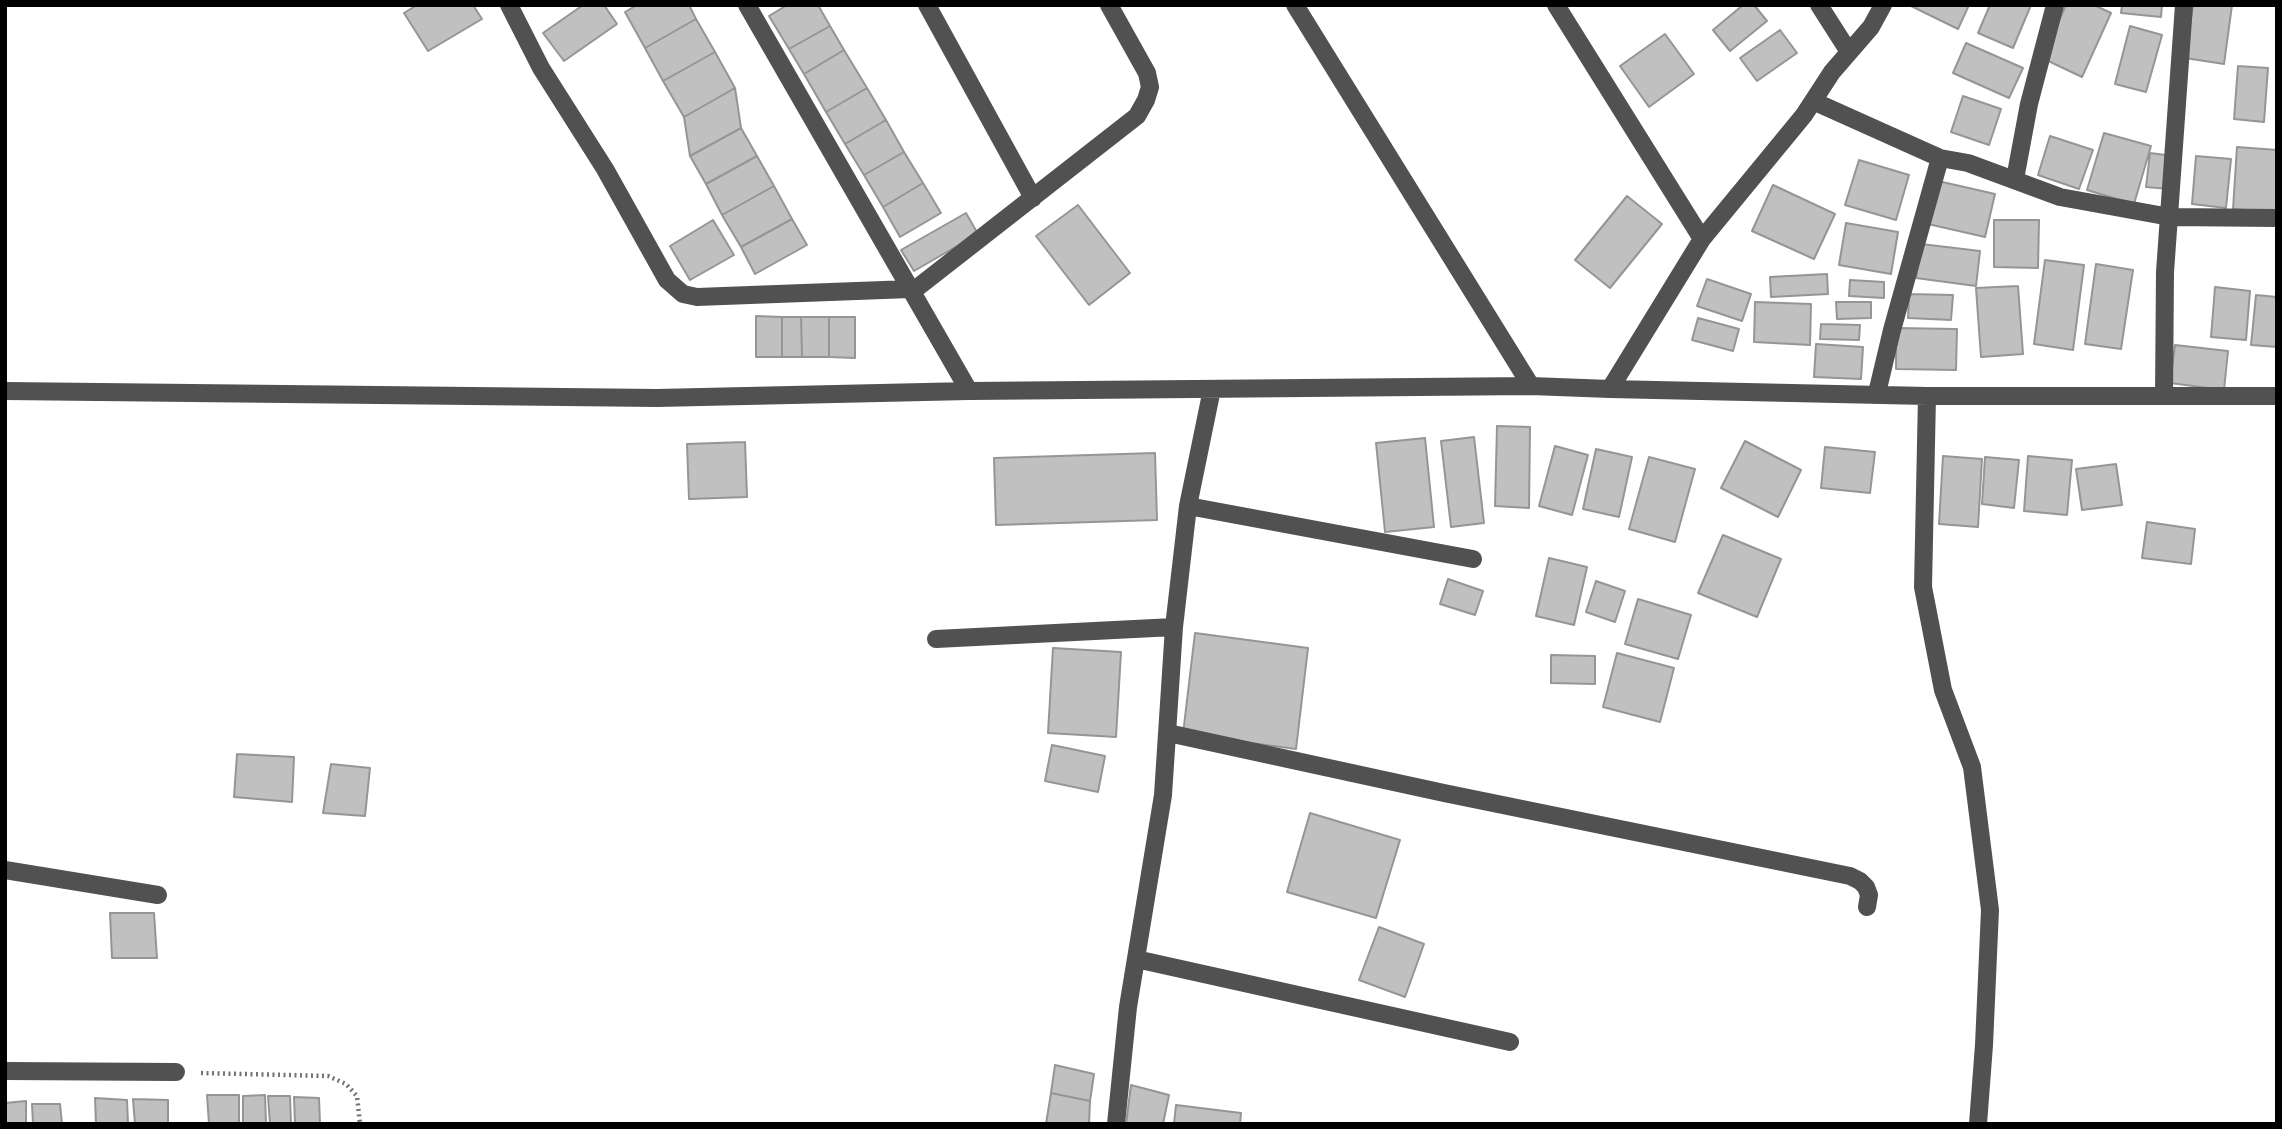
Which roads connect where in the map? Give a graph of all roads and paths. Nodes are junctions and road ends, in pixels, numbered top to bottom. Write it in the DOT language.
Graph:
graph roads {
  1 [pos="509,5"];
  2 [pos="747,5"];
  3 [pos="927,5"];
  4 [pos="1109,5"];
  5 [pos="1294,5"];
  6 [pos="1556,5"];
  7 [pos="1819,5"];
  8 [pos="1883,5"];
  9 [pos="2055,5"];
  10 [pos="2184,5"];
  11 [pos="1849,52"];
  12 [pos="1813,101"];
  13 [pos="1940,159"];
  14 [pos="2015,179"];
  15 [pos="1033,198"];
  16 [pos="2170,217"];
  17 [pos="2277,218"];
  18 [pos="1703,239"];
  19 [pos="911,290"];
  20 [pos="1531,386"];
  21 [pos="1212,389"];
  22 [pos="1610,389"];
  23 [pos="5,391"];
  24 [pos="969,391"];
  25 [pos="1877,393"];
  26 [pos="2164,395"];
  27 [pos="1927,396"];
  28 [pos="2277,396"];
  29 [pos="1188,506"];
  30 [pos="1473,559"];
  31 [pos="1174,627"];
  32 [pos="936,639"];
  33 [pos="1168,733"];
  34 [pos="5,870"];
  35 [pos="158,894"];
  36 [pos="1867,907"];
  37 [pos="1136,959"];
  38 [pos="1510,1042"];
  39 [pos="5,1071"];
  40 [pos="176,1072"];
  41 [pos="360,1124"];
  42 [pos="1116,1124"];
  43 [pos="1978,1124"];
  1 -- 19 [label="street"];
  2 -- 19 [label="street"];
  3 -- 15 [label="street"];
  4 -- 15 [label="street"];
  5 -- 20 [label="street"];
  6 -- 18 [label="street"];
  7 -- 11 [label="street"];
  8 -- 11 [label="street"];
  9 -- 14 [label="street"];
  10 -- 16 [label="street"];
  11 -- 12 [label="street"];
  12 -- 13 [label="street"];
  12 -- 18 [label="street"];
  13 -- 14 [label="street"];
  13 -- 25 [label="street"];
  14 -- 16 [label="street"];
  15 -- 19 [label="street"];
  16 -- 17 [label="street"];
  16 -- 26 [label="street"];
  18 -- 22 [label="street"];
  19 -- 24 [label="street"];
  20 -- 21 [label="street"];
  20 -- 22 [label="street"];
  21 -- 24 [label="street"];
  21 -- 29 [label="street"];
  22 -- 25 [label="street"];
  23 -- 24 [label="street"];
  25 -- 27 [label="street"];
  26 -- 27 [label="street"];
  26 -- 28 [label="street"];
  27 -- 43 [label="street"];
  29 -- 30 [label="street"];
  29 -- 31 [label="street"];
  31 -- 32 [label="street"];
  31 -- 33 [label="street"];
  33 -- 36 [label="street"];
  33 -- 37 [label="street"];
  34 -- 35 [label="street"];
  37 -- 38 [label="street"];
  37 -- 42 [label="street"];
  39 -- 40 [label="street"];
  40 -- 41 [label="path"];
}
